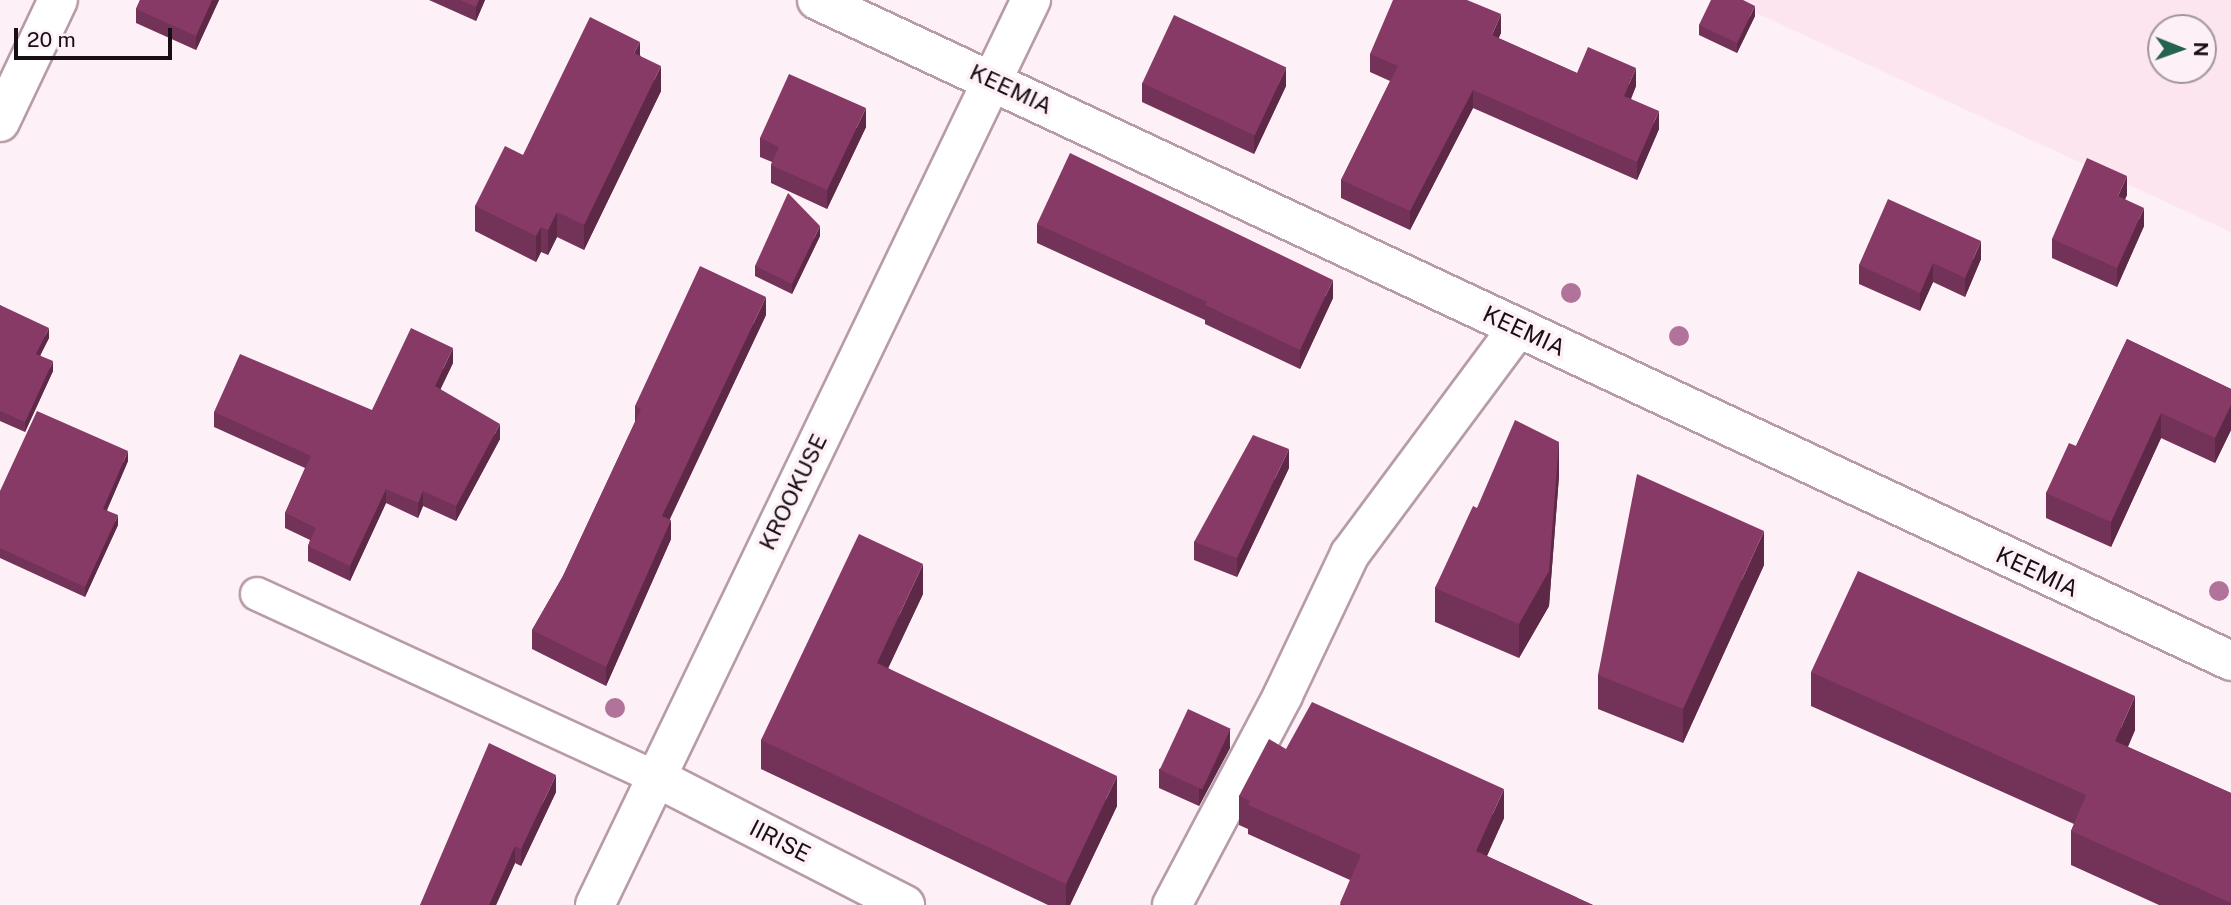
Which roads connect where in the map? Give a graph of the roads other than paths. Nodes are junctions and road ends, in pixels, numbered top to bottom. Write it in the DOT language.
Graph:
graph roads {
  1 [pos="58,0"];
  2 [pos="817,0"];
  3 [pos="1031,0"];
  4 [pos="992,80"];
  5 [pos="0,122"];
  6 [pos="1518,328"];
  7 [pos="257,594"];
  8 [pos="2231,661"];
  9 [pos="655,777"];
  10 [pos="596,905"];
  11 [pos="905,905"];
  12 [pos="1172,905"];
  1 -- 5 [label="street"];
  2 -- 4 [label="street, KEEMIA"];
  3 -- 4 [label="street, KROOKUSE"];
  4 -- 6 [label="street, KEEMIA"];
  4 -- 9 [label="street, KROOKUSE"];
  6 -- 8 [label="street, KEEMIA"];
  6 -- 12 [label="street"];
  7 -- 9 [label="lane"];
  9 -- 10 [label="street, KROOKUSE"];
  9 -- 11 [label="street, IIRISE"];
}
